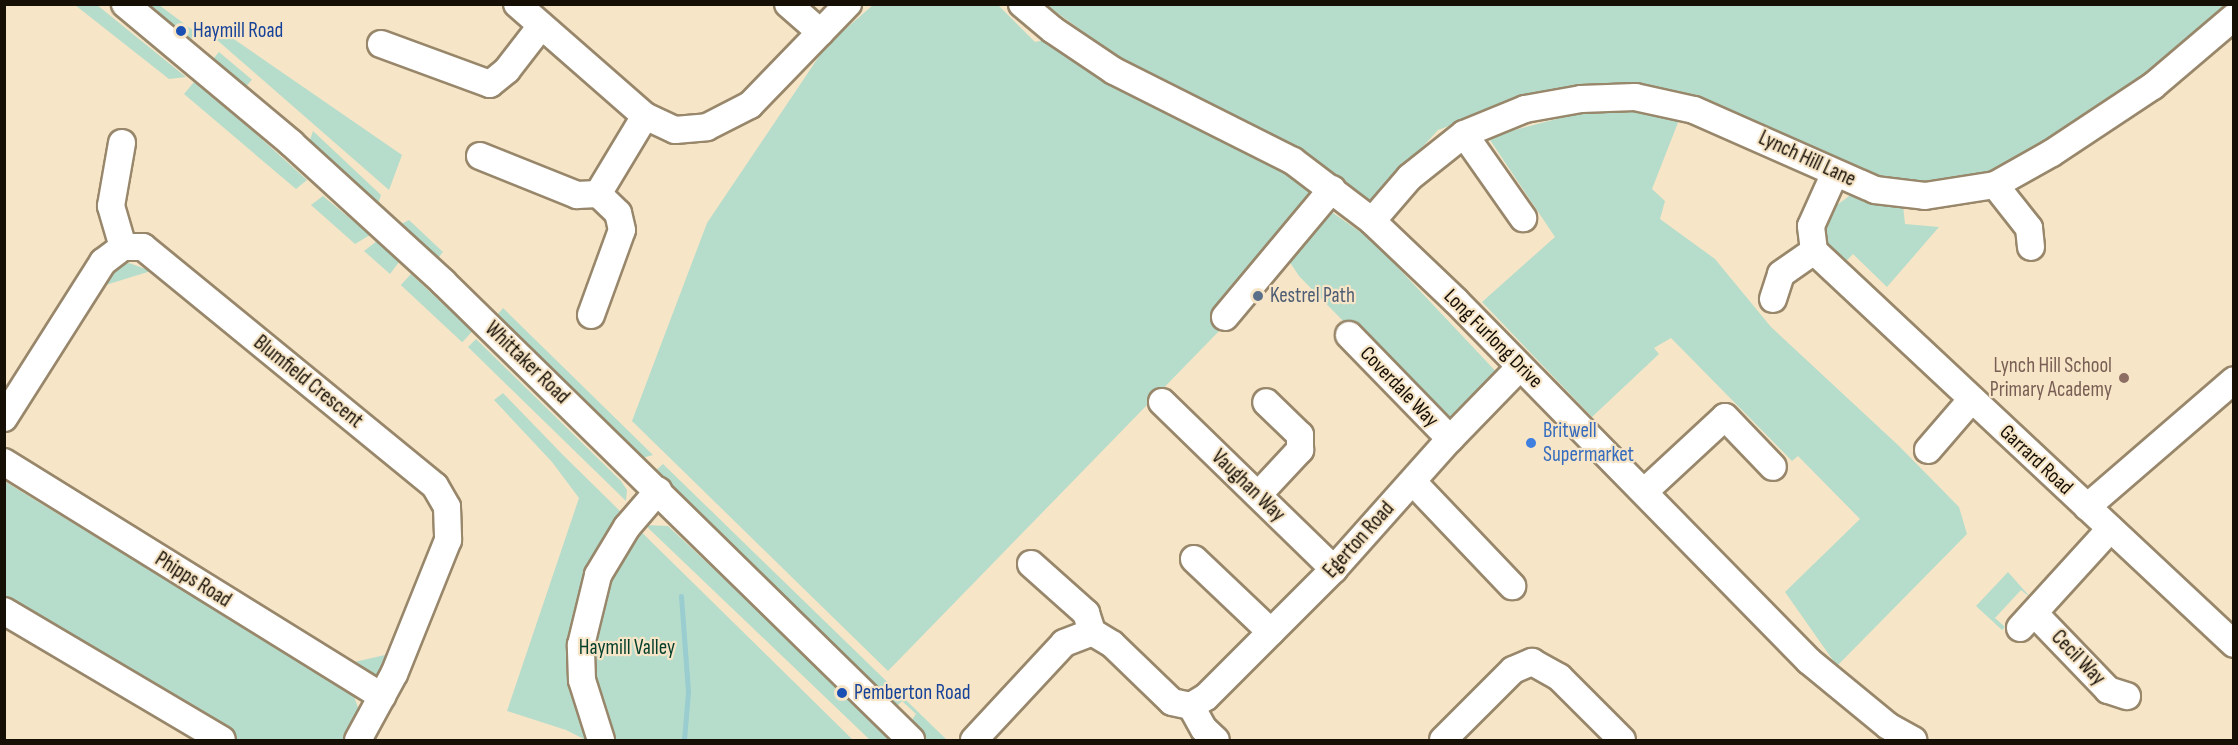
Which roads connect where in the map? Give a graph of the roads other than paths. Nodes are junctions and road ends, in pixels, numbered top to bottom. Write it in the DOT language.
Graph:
graph roads {
  1 [pos="125,4"];
  2 [pos="517,4"];
  3 [pos="788,4"];
  4 [pos="848,4"];
  5 [pos="1022,4"];
  6 [pos="2234,17"];
  7 [pos="541,26"];
  8 [pos="820,32"];
  9 [pos="381,44"];
  10 [pos="645,116"];
  11 [pos="1464,134"];
  12 [pos="122,142"];
  13 [pos="480,156"];
  14 [pos="1834,175"];
  15 [pos="1995,185"];
  16 [pos="1332,189"];
  17 [pos="598,194"];
  18 [pos="1524,218"];
  19 [pos="1372,221"];
  20 [pos="123,247"];
  21 [pos="2031,248"];
  22 [pos="1814,251"];
  23 [pos="1773,299"];
  24 [pos="591,315"];
  25 [pos="1225,316"];
  26 [pos="1349,335"];
  27 [pos="1520,366"];
  28 [pos="2232,384"];
  29 [pos="1971,399"];
  30 [pos="1162,402"];
  31 [pos="1266,402"];
  32 [pos="4,418"];
  33 [pos="1450,439"];
  34 [pos="1926,448"];
  35 [pos="4,462"];
  36 [pos="1773,467"];
  37 [pos="1413,482"];
  38 [pos="658,491"];
  39 [pos="1644,492"];
  40 [pos="1258,495"];
  41 [pos="2087,507"];
  42 [pos="2110,529"];
  43 [pos="1194,559"];
  44 [pos="1031,564"];
  45 [pos="1334,569"];
  46 [pos="1512,585"];
  47 [pos="4,611"];
  48 [pos="1092,632"];
  49 [pos="1271,632"];
  50 [pos="2234,644"];
  51 [pos="382,696"];
  52 [pos="2127,696"];
  53 [pos="1191,706"];
  54 [pos="222,741"];
  55 [pos="358,741"];
  56 [pos="601,741"];
  57 [pos="911,741"];
  58 [pos="974,741"];
  59 [pos="1216,741"];
  60 [pos="1443,741"];
  61 [pos="1622,741"];
  62 [pos="1913,741"];
  1 -- 38 [label="street, Whittaker Road"];
  2 -- 7 [label="street"];
  3 -- 8 [label="street"];
  4 -- 8 [label="street"];
  5 -- 16 [label="street, Long Furlong Drive"];
  6 -- 15 [label="street, Lynch Hill Lane"];
  7 -- 9 [label="street"];
  7 -- 10 [label="street"];
  8 -- 10 [label="street"];
  10 -- 17 [label="street"];
  11 -- 14 [label="street, Lynch Hill Lane"];
  11 -- 18 [label="street"];
  11 -- 19 [label="street, Lynch Hill Lane"];
  12 -- 20 [label="street"];
  13 -- 17 [label="street"];
  14 -- 15 [label="street, Lynch Hill Lane"];
  14 -- 22 [label="street"];
  15 -- 21 [label="street"];
  16 -- 19 [label="street, Long Furlong Drive"];
  16 -- 25 [label="street"];
  17 -- 24 [label="street"];
  19 -- 27 [label="street, Long Furlong Drive"];
  20 -- 32 [label="street"];
  20 -- 51 [label="street, Blumfield Crescent"];
  22 -- 23 [label="street"];
  22 -- 29 [label="street, Garrard Road"];
  26 -- 33 [label="street, Coverdale Way"];
  27 -- 33 [label="street, Egerton Road"];
  27 -- 39 [label="street, Long Furlong Drive"];
  28 -- 41 [label="street"];
  29 -- 34 [label="street"];
  29 -- 41 [label="street, Garrard Road"];
  30 -- 40 [label="street, Vaughan Way"];
  31 -- 40 [label="street"];
  33 -- 37 [label="street, Egerton Road"];
  35 -- 51 [label="street, Phipps Road"];
  36 -- 39 [label="street"];
  37 -- 45 [label="street, Egerton Road"];
  37 -- 46 [label="street"];
  38 -- 56 [label="street"];
  38 -- 57 [label="street, Whittaker Road"];
  39 -- 62 [label="street, Long Furlong Drive"];
  40 -- 45 [label="street, Vaughan Way"];
  41 -- 42 [label="street, Garrard Road"];
  42 -- 50 [label="street, Garrard Road"];
  42 -- 52 [label="street, Cecil Way"];
  43 -- 49 [label="street"];
  44 -- 48 [label="street"];
  45 -- 49 [label="street, Egerton Road"];
  47 -- 54 [label="street"];
  48 -- 53 [label="street"];
  48 -- 58 [label="street"];
  49 -- 53 [label="street, Egerton Road"];
  51 -- 55 [label="street, Blumfield Crescent"];
  53 -- 59 [label="street"];
  60 -- 61 [label="street"];
}
